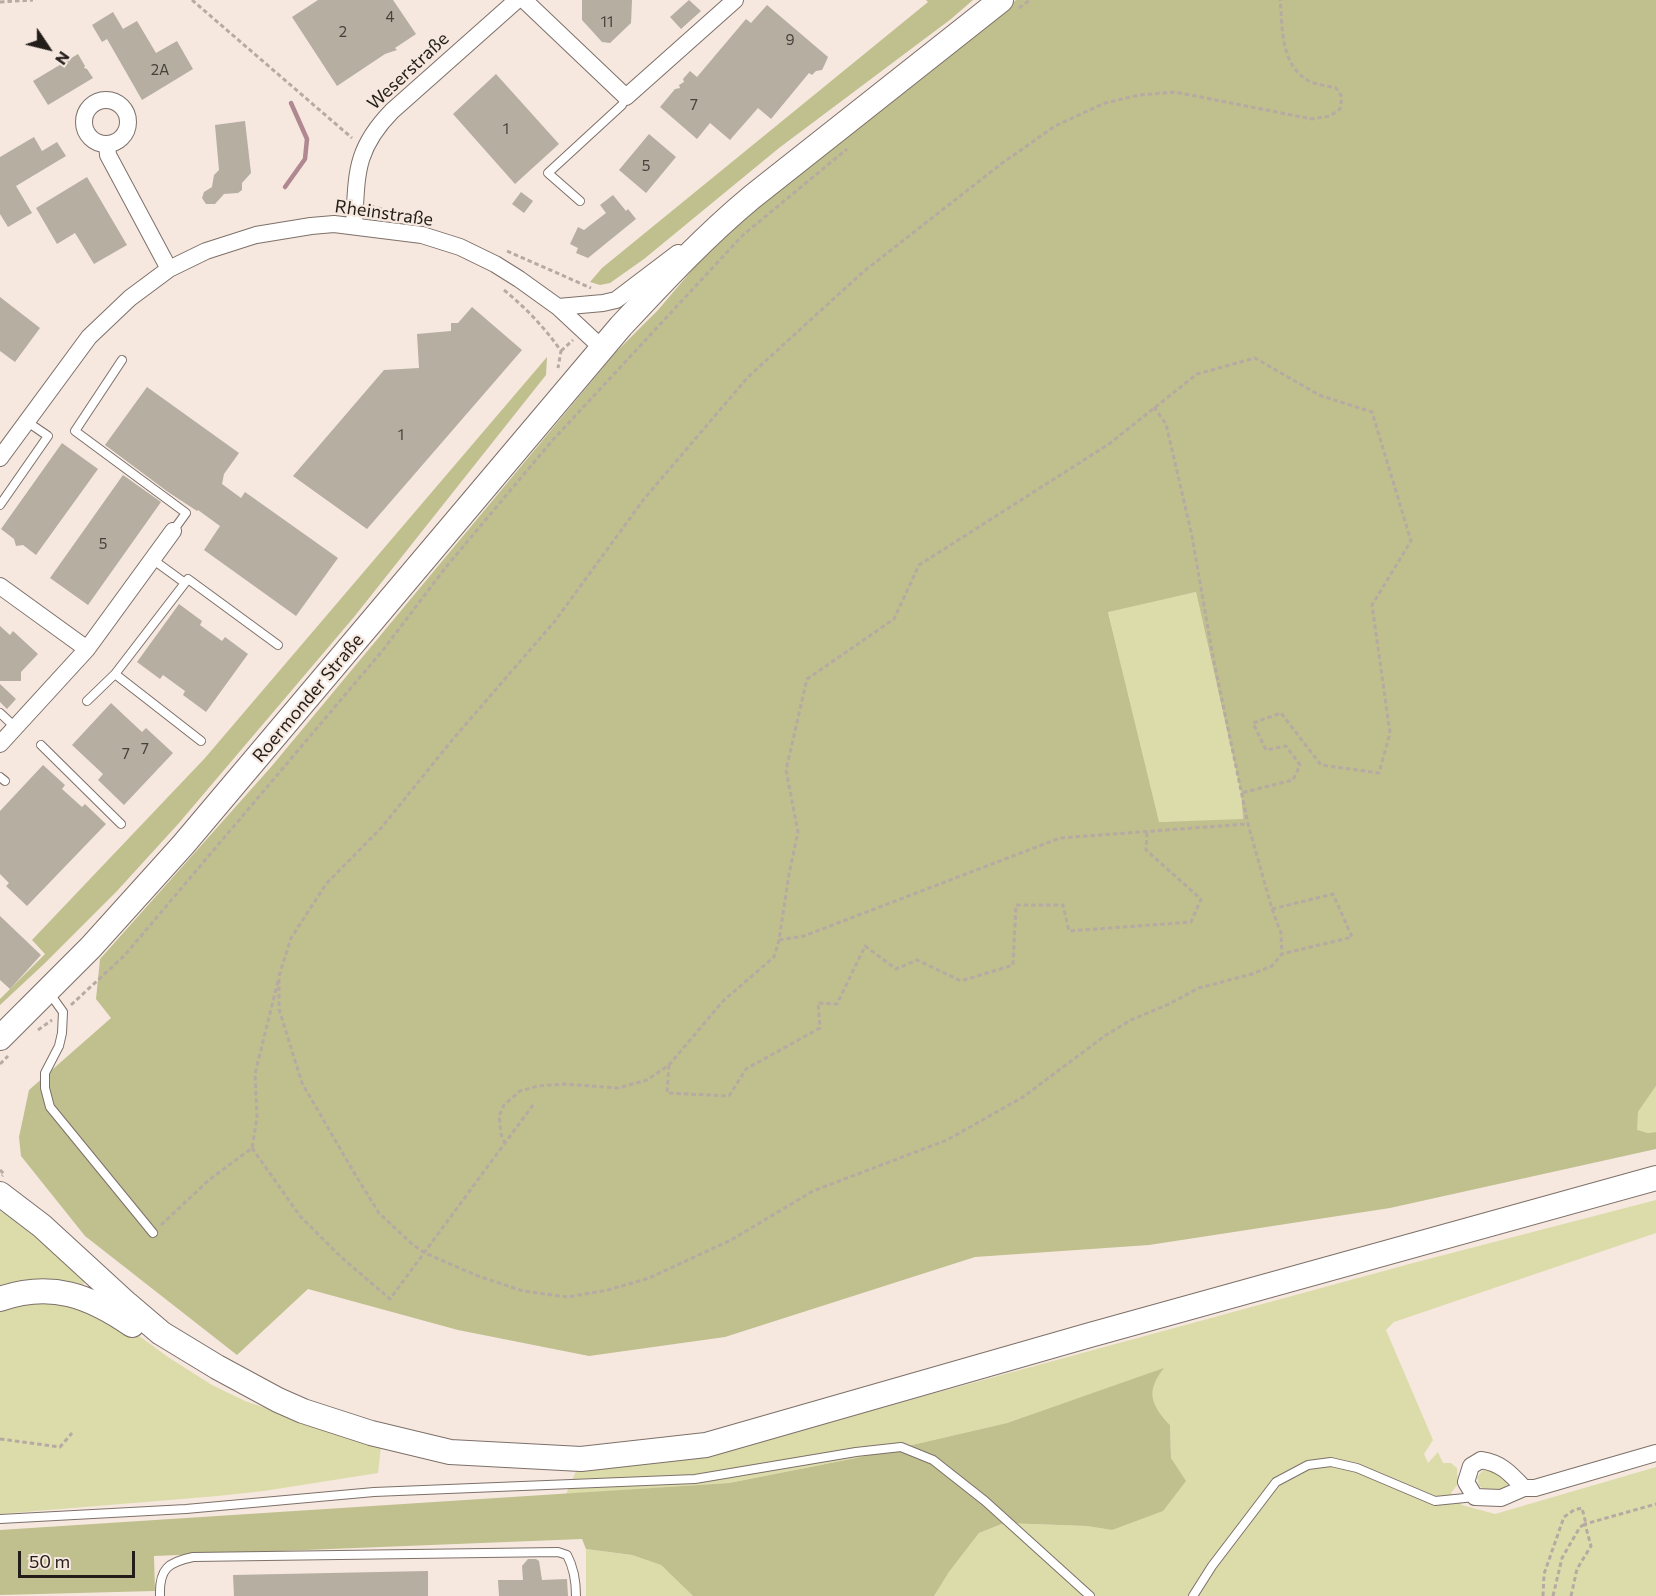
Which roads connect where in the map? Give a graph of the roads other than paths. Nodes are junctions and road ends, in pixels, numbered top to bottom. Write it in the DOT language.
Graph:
graph roads {
  1 [pos="517,0"];
  2 [pos="524,0"];
  3 [pos="735,0"];
  4 [pos="1009,5"];
  5 [pos="626,96"];
  6 [pos="107,144"];
  7 [pos="580,201"];
  8 [pos="354,225"];
  9 [pos="717,226"];
  10 [pos="169,268"];
  11 [pos="558,307"];
  12 [pos="603,348"];
  13 [pos="122,360"];
  14 [pos="27,421"];
  15 [pos="0,458"];
  16 [pos="0,506"];
  17 [pos="173,531"];
  18 [pos="152,559"];
  19 [pos="184,583"];
  20 [pos="0,586"];
  21 [pos="278,645"];
  22 [pos="87,649"];
  23 [pos="115,674"];
  24 [pos="87,701"];
  25 [pos="0,713"];
  26 [pos="15,727"];
  27 [pos="201,741"];
  28 [pos="0,744"];
  29 [pos="41,745"];
  30 [pos="121,824"];
  31 [pos="48,991"];
  32 [pos="5,1046"];
  33 [pos="1656,1178"];
  34 [pos="0,1194"];
  35 [pos="153,1233"];
  36 [pos="0,1299"];
  37 [pos="278,1400"];
  38 [pos="1656,1453"];
  39 [pos="1524,1488"];
  40 [pos="1475,1497"];
  41 [pos="0,1519"];
  42 [pos="160,1596"];
  43 [pos="576,1596"];
  44 [pos="1090,1596"];
  45 [pos="1193,1596"];
  1 -- 8 [label="street, Weserstraße"];
  2 -- 5 [label="street"];
  3 -- 5 [label="street"];
  4 -- 9 [label="main road, Roermonder Straße"];
  5 -- 7 [label="lane"];
  6 -- 10 [label="street"];
  8 -- 10 [label="street, Rheinstraße"];
  8 -- 11 [label="street, Rheinstraße"];
  9 -- 11 [label="street"];
  9 -- 12 [label="main road, Roermonder Straße"];
  10 -- 14 [label="street, Rheinstraße"];
  11 -- 12 [label="street, Rheinstraße"];
  12 -- 31 [label="main road, Roermonder Straße"];
  13 -- 17 [label="lane"];
  14 -- 15 [label="street, Rheinstraße"];
  14 -- 16 [label="lane"];
  17 -- 18 [label="street"];
  18 -- 19 [label="lane"];
  18 -- 22 [label="street"];
  19 -- 21 [label="lane"];
  19 -- 23 [label="lane"];
  20 -- 22 [label="street"];
  22 -- 26 [label="street"];
  23 -- 24 [label="lane"];
  23 -- 27 [label="lane"];
  25 -- 26 [label="lane"];
  26 -- 28 [label="street"];
  29 -- 30 [label="lane"];
  31 -- 32 [label="main road, Roermonder Straße"];
  31 -- 35 [label="lane"];
  33 -- 37 [label="main road"];
  34 -- 37 [label="main road"];
  36 -- 37 [label="main road"];
  38 -- 39 [label="street"];
  39 -- 40 [label="street"];
  39 -- 40 [label="street"];
  40 -- 45 [label="lane"];
  41 -- 44 [label="lane"];
  42 -- 43 [label="lane"];
}
